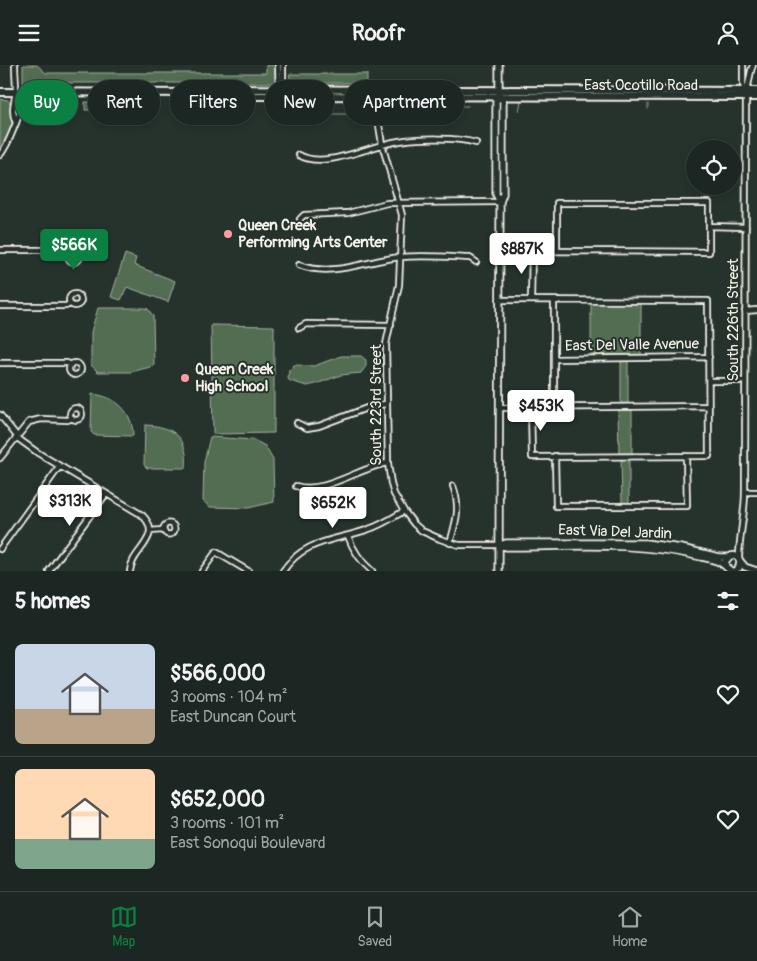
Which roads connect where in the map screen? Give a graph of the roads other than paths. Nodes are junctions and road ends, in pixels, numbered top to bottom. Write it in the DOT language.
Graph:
graph roads {
  1 [pos="15,65"];
  2 [pos="278,65"];
  3 [pos="283,65"];
  4 [pos="499,65"];
  5 [pos="743,65"];
  6 [pos="753,65"];
  7 [pos="16,80"];
  8 [pos="280,80"];
  9 [pos="282,80"];
  10 [pos="757,91"];
  11 [pos="0,92"];
  12 [pos="15,92"];
  13 [pos="78,92"];
  14 [pos="170,93"];
  15 [pos="464,93"];
  16 [pos="499,93"];
  17 [pos="746,95"];
  18 [pos="757,97"];
  19 [pos="15,125"];
  20 [pos="379,125"];
  21 [pos="476,143"];
  22 [pos="382,144"];
  23 [pos="0,155"];
  24 [pos="299,155"];
  25 [pos="500,202"];
  26 [pos="400,203"];
  27 [pos="300,219"];
  28 [pos="709,226"];
  29 [pos="746,227"];
  30 [pos="0,250"];
  31 [pos="557,251"];
  32 [pos="70,252"];
  33 [pos="400,257"];
  34 [pos="476,262"];
  35 [pos="298,265"];
  36 [pos="500,300"];
  37 [pos="531,301"];
  38 [pos="554,301"];
  39 [pos="70,304"];
  40 [pos="0,306"];
  41 [pos="745,311"];
  42 [pos="757,311"];
  43 [pos="391,325"];
  44 [pos="299,328"];
  45 [pos="709,357"];
  46 [pos="554,359"];
  47 [pos="0,363"];
  48 [pos="71,365"];
  49 [pos="709,381"];
  50 [pos="745,381"];
  51 [pos="386,404"];
  52 [pos="709,406"];
  53 [pos="499,407"];
  54 [pos="531,407"];
  55 [pos="554,407"];
  56 [pos="0,415"];
  57 [pos="72,418"];
  58 [pos="297,423"];
  59 [pos="16,436"];
  60 [pos="555,456"];
  61 [pos="686,456"];
  62 [pos="0,458"];
  63 [pos="388,463"];
  64 [pos="60,466"];
  65 [pos="296,486"];
  66 [pos="453,486"];
  67 [pos="745,492"];
  68 [pos="757,492"];
  69 [pos="106,494"];
  70 [pos="404,511"];
  71 [pos="163,530"];
  72 [pos="150,531"];
  73 [pos="348,536"];
  74 [pos="450,543"];
  75 [pos="500,545"];
  76 [pos="738,548"];
  77 [pos="0,549"];
  78 [pos="730,556"];
  79 [pos="739,560"];
  80 [pos="731,570"];
  81 [pos="50,571"];
  82 [pos="130,571"];
  83 [pos="202,571"];
  84 [pos="248,571"];
  85 [pos="283,571"];
  86 [pos="372,571"];
  87 [pos="499,571"];
  88 [pos="742,571"];
  89 [pos="757,571"];
  1 -- 7 [label="street"];
  2 -- 8 [label="street"];
  3 -- 9 [label="street"];
  4 -- 16 [label="street"];
  5 -- 17 [label="street"];
  6 -- 17 [label="street"];
  10 -- 17 [label="main road, East Ocotillo Road"];
  11 -- 12 [label="main road, East Ocotillo Road"];
  13 -- 14 [label="main road, East Ocotillo Road"];
  15 -- 16 [label="main road, East Ocotillo Road"];
  16 -- 17 [label="main road, East Ocotillo Road"];
  16 -- 25 [label="street"];
  17 -- 18 [label="main road, East Ocotillo Road"];
  17 -- 29 [label="street, South 226th Street"];
  19 -- 23 [label="street"];
  20 -- 22 [label="street, South 223rd Street"];
  21 -- 22 [label="street"];
  22 -- 24 [label="street"];
  22 -- 26 [label="street, South 223rd Street"];
  25 -- 26 [label="street"];
  25 -- 36 [label="street"];
  26 -- 27 [label="street"];
  26 -- 33 [label="street, South 223rd Street"];
  28 -- 29 [label="street"];
  28 -- 31 [label="street"];
  28 -- 31 [label="street"];
  29 -- 41 [label="street, South 226th Street"];
  30 -- 32 [label="street"];
  31 -- 37 [label="street"];
  33 -- 34 [label="street"];
  33 -- 35 [label="street"];
  33 -- 43 [label="street, South 223rd Street"];
  36 -- 37 [label="street"];
  36 -- 53 [label="street"];
  37 -- 38 [label="street"];
  38 -- 45 [label="street"];
  38 -- 46 [label="street"];
  39 -- 40 [label="street"];
  41 -- 42 [label="street"];
  41 -- 50 [label="street, South 226th Street"];
  43 -- 44 [label="street"];
  43 -- 51 [label="street, South 223rd Street"];
  45 -- 46 [label="street, East Del Valle Avenue"];
  45 -- 49 [label="street"];
  46 -- 55 [label="street"];
  47 -- 48 [label="street"];
  49 -- 50 [label="street"];
  49 -- 52 [label="street"];
  50 -- 67 [label="street, South 226th Street"];
  51 -- 58 [label="street"];
  51 -- 63 [label="street, South 223rd Street"];
  52 -- 55 [label="street"];
  52 -- 61 [label="street"];
  53 -- 54 [label="street"];
  53 -- 75 [label="street"];
  54 -- 55 [label="street"];
  54 -- 60 [label="street"];
  56 -- 59 [label="street"];
  57 -- 59 [label="street"];
  59 -- 62 [label="street"];
  59 -- 64 [label="street"];
  60 -- 61 [label="street"];
  60 -- 61 [label="street"];
  63 -- 65 [label="street"];
  63 -- 70 [label="street, South 223rd Street"];
  64 -- 69 [label="street"];
  64 -- 77 [label="street"];
  66 -- 74 [label="street"];
  67 -- 68 [label="street"];
  67 -- 76 [label="street, South 226th Street"];
  69 -- 72 [label="street"];
  69 -- 81 [label="street"];
  70 -- 73 [label="street"];
  70 -- 74 [label="street, East Via Del Jardin"];
  71 -- 72 [label="street"];
  72 -- 82 [label="street"];
  73 -- 85 [label="street"];
  73 -- 86 [label="street"];
  74 -- 75 [label="street, East Via Del Jardin"];
  75 -- 78 [label="street, East Via Del Jardin"];
  75 -- 80 [label="street, East Via Del Jardin"];
  75 -- 87 [label="street"];
  76 -- 78 [label="street, South 226th Street"];
  76 -- 79 [label="street, South 226th Street"];
  78 -- 79 [label="street, East Via Del Jardin"];
  78 -- 80 [label="street"];
  79 -- 80 [label="street"];
  79 -- 89 [label="street"];
  80 -- 88 [label="street, East Via Del Jardin"];
  83 -- 84 [label="street"];
}
